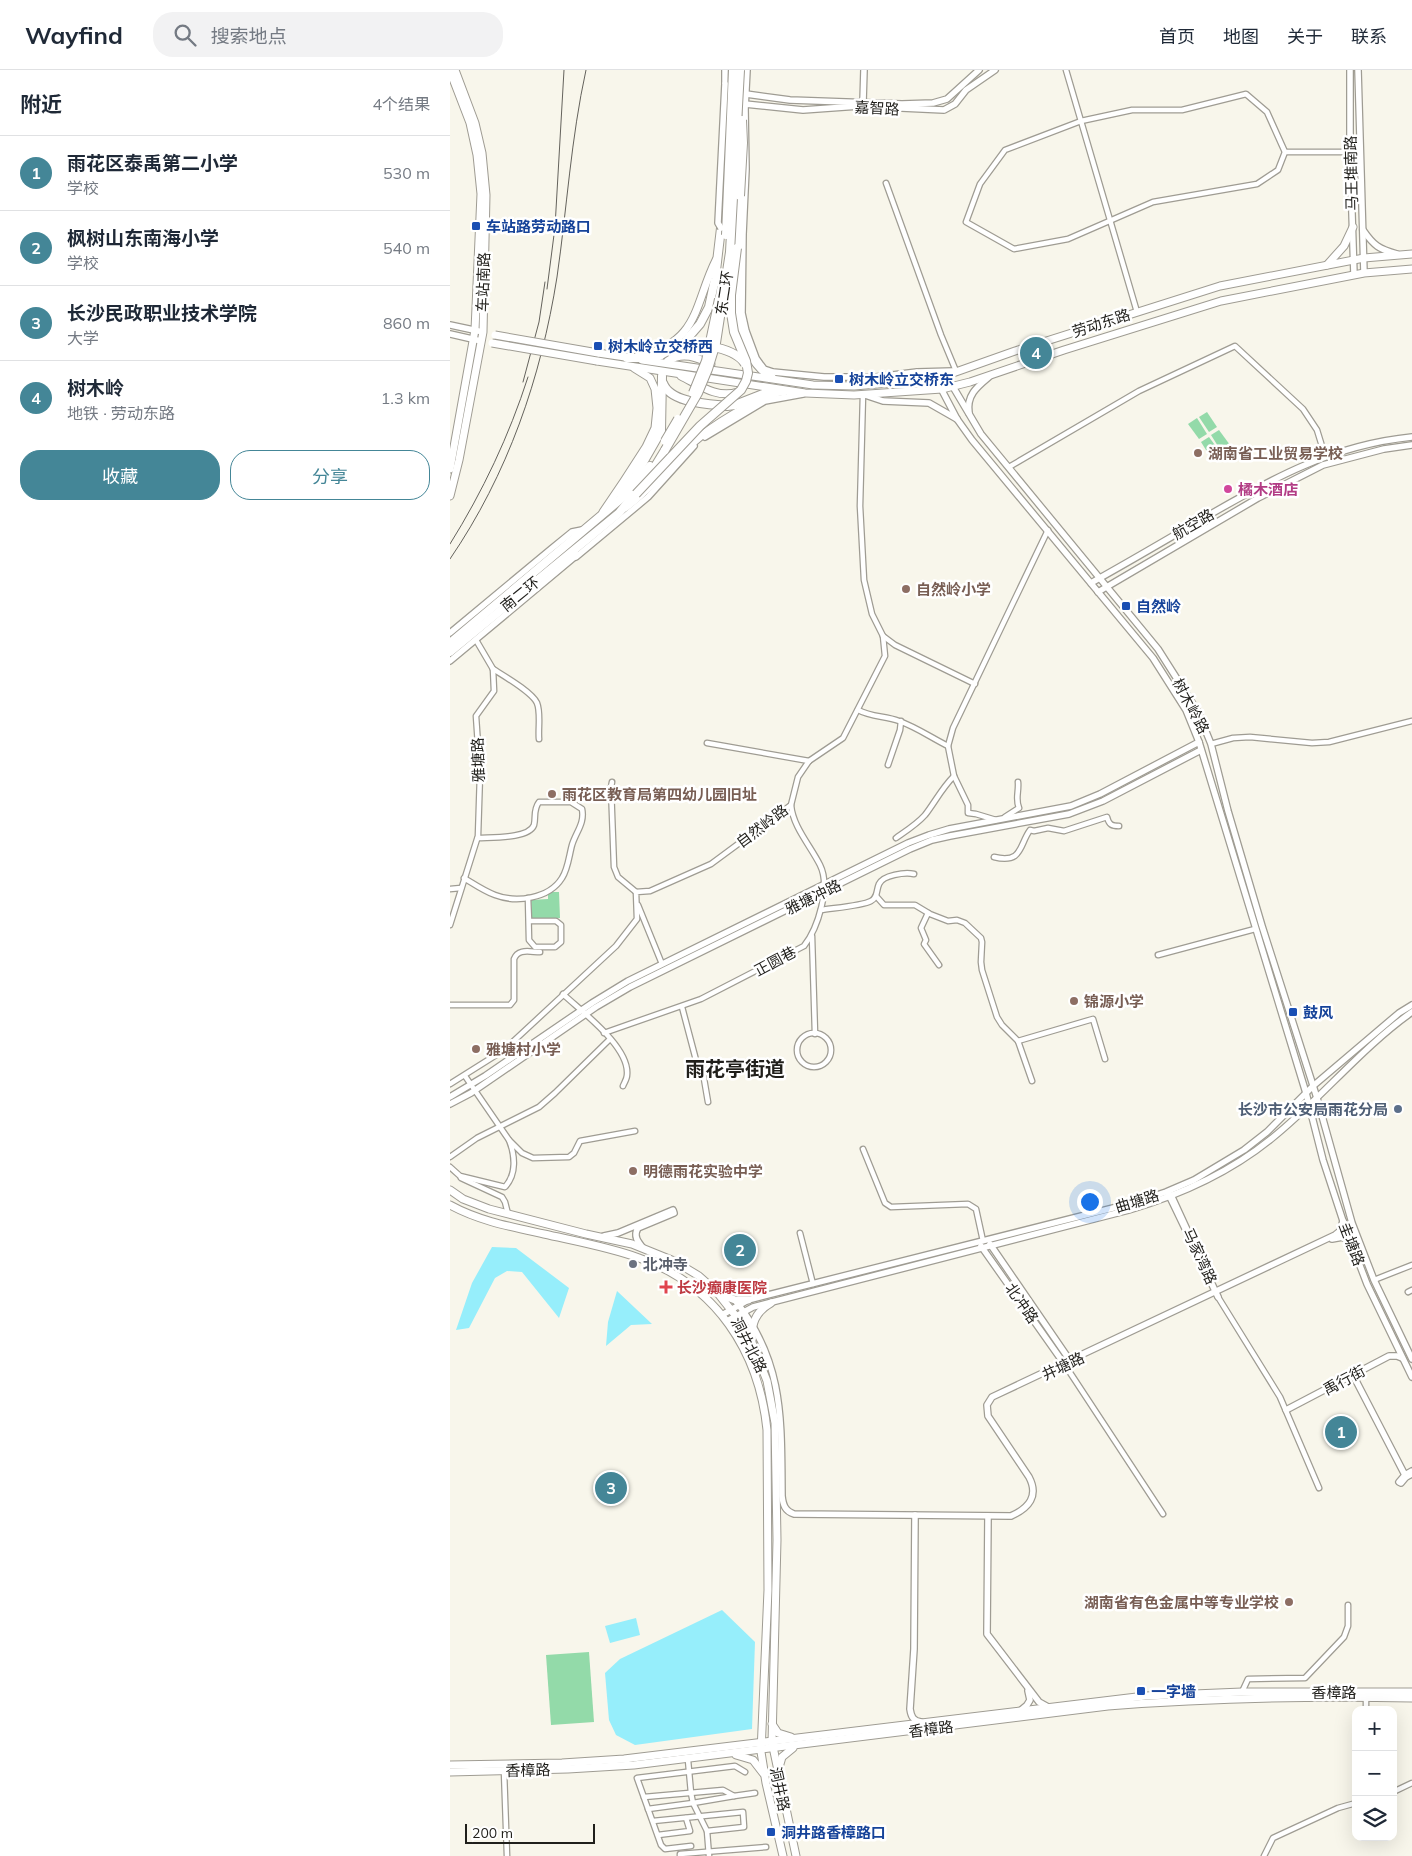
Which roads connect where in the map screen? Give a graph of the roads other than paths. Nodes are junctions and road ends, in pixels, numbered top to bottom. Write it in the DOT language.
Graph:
graph roads {
  1 [pos="455,70"];
  2 [pos="725,70"];
  3 [pos="733,70"];
  4 [pos="740,70"];
  5 [pos="747,70"];
  6 [pos="864,70"];
  7 [pos="979,70"];
  8 [pos="995,70"];
  9 [pos="1066,70"];
  10 [pos="1350,70"];
  11 [pos="1358,70"];
  12 [pos="450,72"];
  13 [pos="743,92"];
  14 [pos="863,102"];
  15 [pos="745,104"];
  16 [pos="1081,120"];
  17 [pos="1285,152"];
  18 [pos="1350,152"];
  19 [pos="886,183"];
  20 [pos="726,205"];
  21 [pos="1110,222"];
  22 [pos="1353,227"];
  23 [pos="720,228"];
  24 [pos="1362,229"];
  25 [pos="737,248"];
  26 [pos="1412,254"];
  27 [pos="1401,255"];
  28 [pos="1364,258"];
  29 [pos="716,260"];
  30 [pos="1354,260"];
  31 [pos="1327,265"];
  32 [pos="1412,269"];
  33 [pos="1364,273"];
  34 [pos="1354,275"];
  35 [pos="1136,312"];
  36 [pos="450,325"];
  37 [pos="479,331"];
  38 [pos="450,334"];
  39 [pos="477,340"];
  40 [pos="597,357"];
  41 [pos="627,358"];
  42 [pos="668,361"];
  43 [pos="629,366"];
  44 [pos="748,368"];
  45 [pos="764,369"];
  46 [pos="956,371"];
  47 [pos="673,372"];
  48 [pos="737,374"];
  49 [pos="946,375"];
  50 [pos="991,375"];
  51 [pos="936,379"];
  52 [pos="792,382"];
  53 [pos="952,386"];
  54 [pos="942,389"];
  55 [pos="740,390"];
  56 [pos="785,390"];
  57 [pos="805,393"];
  58 [pos="863,394"];
  59 [pos="970,417"];
  60 [pos="957,419"];
  61 [pos="1412,437"];
  62 [pos="1403,438"];
  63 [pos="1409,445"];
  64 [pos="1324,457"];
  65 [pos="1324,465"];
  66 [pos="1009,467"];
  67 [pos="450,469"];
  68 [pos="636,494"];
  69 [pos="450,496"];
  70 [pos="611,507"];
  71 [pos="619,513"];
  72 [pos="595,521"];
  73 [pos="584,529"];
  74 [pos="1048,530"];
  75 [pos="592,536"];
  76 [pos="576,557"];
  77 [pos="1101,578"];
  78 [pos="1091,583"];
  79 [pos="1108,586"];
  80 [pos="1098,592"];
  81 [pos="450,633"];
  82 [pos="883,636"];
  83 [pos="476,640"];
  84 [pos="450,643"];
  85 [pos="450,652"];
  86 [pos="450,661"];
  87 [pos="493,669"];
  88 [pos="975,684"];
  89 [pos="858,710"];
  90 [pos="900,721"];
  91 [pos="1412,721"];
  92 [pos="539,739"];
  93 [pos="1199,742"];
  94 [pos="708,743"];
  95 [pos="1211,744"];
  96 [pos="948,746"];
  97 [pos="1201,750"];
  98 [pos="809,760"];
  99 [pos="888,765"];
  100 [pos="954,776"];
  101 [pos="612,782"];
  102 [pos="1018,782"];
  103 [pos="791,805"];
  104 [pos="999,820"];
  105 [pos="1120,826"];
  106 [pos="478,838"];
  107 [pos="896,838"];
  108 [pos="994,857"];
  109 [pos="914,874"];
  110 [pos="464,878"];
  111 [pos="824,885"];
  112 [pos="461,888"];
  113 [pos="450,889"];
  114 [pos="636,892"];
  115 [pos="824,892"];
  116 [pos="876,896"];
  117 [pos="528,898"];
  118 [pos="637,903"];
  119 [pos="821,910"];
  120 [pos="928,913"];
  121 [pos="529,921"];
  122 [pos="450,925"];
  123 [pos="1255,929"];
  124 [pos="812,936"];
  125 [pos="540,952"];
  126 [pos="1158,955"];
  127 [pos="662,964"];
  128 [pos="939,965"];
  129 [pos="562,994"];
  130 [pos="450,1005"];
  131 [pos="1412,1005"];
  132 [pos="682,1006"];
  133 [pos="1412,1012"];
  134 [pos="582,1013"];
  135 [pos="604,1033"];
  136 [pos="816,1034"];
  137 [pos="610,1039"];
  138 [pos="1018,1040"];
  139 [pos="1105,1060"];
  140 [pos="465,1076"];
  141 [pos="1032,1081"];
  142 [pos="450,1084"];
  143 [pos="623,1086"];
  144 [pos="1313,1086"];
  145 [pos="473,1088"];
  146 [pos="1306,1093"];
  147 [pos="450,1097"];
  148 [pos="1316,1098"];
  149 [pos="708,1102"];
  150 [pos="450,1104"];
  151 [pos="1309,1105"];
  152 [pos="500,1126"];
  153 [pos="635,1130"];
  154 [pos="509,1140"];
  155 [pos="863,1149"];
  156 [pos="450,1157"];
  157 [pos="450,1169"];
  158 [pos="450,1190"];
  159 [pos="1169,1194"];
  160 [pos="450,1205"];
  161 [pos="508,1214"];
  162 [pos="1343,1221"];
  163 [pos="800,1233"];
  164 [pos="597,1237"];
  165 [pos="983,1241"];
  166 [pos="1352,1244"];
  167 [pos="991,1246"];
  168 [pos="643,1248"];
  169 [pos="983,1249"];
  170 [pos="1412,1265"];
  171 [pos="1374,1280"];
  172 [pos="813,1284"];
  173 [pos="716,1291"];
  174 [pos="1217,1294"];
  175 [pos="748,1300"];
  176 [pos="737,1302"];
  177 [pos="771,1303"];
  178 [pos="731,1309"];
  179 [pos="744,1311"];
  180 [pos="722,1315"];
  181 [pos="736,1316"];
  182 [pos="727,1321"];
  183 [pos="753,1325"];
  184 [pos="1394,1342"];
  185 [pos="753,1345"];
  186 [pos="1403,1359"];
  187 [pos="1412,1359"];
  188 [pos="1067,1362"];
  189 [pos="1353,1374"];
  190 [pos="1412,1377"];
  191 [pos="1285,1409"];
  192 [pos="1412,1472"];
  193 [pos="1319,1488"];
  194 [pos="1164,1514"];
  195 [pos="915,1516"];
  196 [pos="987,1517"];
  197 [pos="1348,1605"];
  198 [pos="1242,1692"];
  199 [pos="1412,1692"];
  200 [pos="1366,1698"];
  201 [pos="1412,1698"];
  202 [pos="1366,1706"];
  203 [pos="1048,1707"];
  204 [pos="1021,1710"];
  205 [pos="762,1722"];
  206 [pos="772,1722"];
  207 [pos="923,1722"];
  208 [pos="801,1741"];
  209 [pos="746,1744"];
  210 [pos="772,1745"];
  211 [pos="761,1746"];
  212 [pos="728,1754"];
  213 [pos="688,1760"];
  214 [pos="450,1765"];
  215 [pos="504,1771"];
  216 [pos="450,1772"];
  217 [pos="688,1772"];
  218 [pos="745,1772"];
  219 [pos="777,1774"];
  220 [pos="765,1777"];
  221 [pos="1412,1783"];
  222 [pos="1397,1790"];
  223 [pos="691,1792"];
  224 [pos="755,1793"];
  225 [pos="734,1796"];
  226 [pos="644,1797"];
  227 [pos="693,1803"];
  228 [pos="1352,1804"];
  229 [pos="648,1809"];
  230 [pos="700,1817"];
  231 [pos="686,1818"];
  232 [pos="653,1821"];
  233 [pos="707,1831"];
  234 [pos="658,1835"];
  235 [pos="691,1846"];
  236 [pos="766,1846"];
  237 [pos="709,1853"];
  238 [pos="680,1855"];
  239 [pos="507,1856"];
  240 [pos="674,1856"];
  241 [pos="782,1856"];
  242 [pos="796,1856"];
  243 [pos="1264,1856"];
  1 -- 37 [label="main road, 车站南路"];
  2 -- 23 [label="street, bridge"];
  3 -- 20 [label="highway, 东二环, bridge"];
  4 -- 13 [label="highway, 东二环, bridge"];
  5 -- 13 [label="street"];
  6 -- 14 [label="street"];
  7 -- 14 [label="street, 嘉智路"];
  8 -- 15 [label="street, 嘉智路"];
  9 -- 16 [label="street"];
  10 -- 18 [label="street, 马王堆南路"];
  11 -- 24 [label="street, 马王堆南路"];
  12 -- 37 [label="main road, 车站南路"];
  13 -- 14 [label="street, 嘉智路"];
  13 -- 15 [label="street"];
  13 -- 25 [label="highway, bridge"];
  13 -- 68 [label="highway, 东二环, bridge"];
  15 -- 45 [label="street"];
  16 -- 17 [label="street"];
  16 -- 21 [label="street"];
  16 -- 21 [label="street"];
  17 -- 18 [label="street"];
  17 -- 21 [label="street"];
  18 -- 22 [label="street, 马王堆南路"];
  19 -- 46 [label="street"];
  20 -- 23 [label="highway, bridge"];
  20 -- 70 [label="highway, 东二环, bridge"];
  21 -- 35 [label="street"];
  22 -- 30 [label="street, 马王堆南路"];
  22 -- 31 [label="main road"];
  23 -- 29 [label="highway"];
  24 -- 27 [label="street"];
  24 -- 28 [label="street, 马王堆南路"];
  25 -- 44 [label="highway, bridge"];
  25 -- 52 [label="main road, bridge"];
  26 -- 27 [label="main road, 劳动东路"];
  27 -- 28 [label="main road, 劳动东路"];
  28 -- 30 [label="main road, 劳动东路"];
  28 -- 33 [label="street, 马王堆南路"];
  29 -- 41 [label="main road"];
  29 -- 42 [label="highway"];
  30 -- 31 [label="main road, 劳动东路"];
  30 -- 34 [label="street, 马王堆南路"];
  31 -- 35 [label="main road, 劳动东路"];
  32 -- 33 [label="main road, 劳动东路"];
  33 -- 34 [label="main road, 劳动东路"];
  34 -- 50 [label="main road, 劳动东路"];
  35 -- 46 [label="main road, 劳动东路"];
  36 -- 37 [label="street"];
  37 -- 39 [label="main road, 车站南路"];
  37 -- 40 [label="main road, bridge"];
  38 -- 39 [label="street"];
  39 -- 40 [label="main road, bridge"];
  39 -- 67 [label="main road, 车站南路"];
  39 -- 69 [label="main road, 车站南路"];
  40 -- 41 [label="main road"];
  40 -- 43 [label="main road, 劳动东路"];
  41 -- 44 [label="highway, bridge"];
  41 -- 48 [label="main road"];
  42 -- 48 [label="main road"];
  43 -- 47 [label="main road, 劳动东路"];
  43 -- 72 [label="main road"];
  44 -- 55 [label="highway, bridge"];
  45 -- 46 [label="street"];
  45 -- 52 [label="street"];
  46 -- 49 [label="main road, 劳动东路"];
  47 -- 55 [label="main road, bridge"];
  47 -- 56 [label="main road, 劳动东路"];
  48 -- 52 [label="main road"];
  49 -- 51 [label="main road, 劳动东路"];
  49 -- 53 [label="street, 树木岭路"];
  50 -- 53 [label="main road, 劳动东路"];
  50 -- 59 [label="street"];
  51 -- 52 [label="main road, 劳动东路"];
  51 -- 54 [label="street, 树木岭路"];
  53 -- 54 [label="main road, 劳动东路"];
  53 -- 59 [label="street, 树木岭路"];
  54 -- 58 [label="main road, 劳动东路"];
  54 -- 60 [label="street, 树木岭路"];
  55 -- 68 [label="highway, bridge"];
  56 -- 57 [label="main road, 劳动东路"];
  56 -- 70 [label="highway"];
  56 -- 71 [label="main road"];
  57 -- 58 [label="main road, 劳动东路"];
  57 -- 76 [label="street"];
  58 -- 60 [label="street"];
  58 -- 82 [label="street, 自然岭路"];
  59 -- 66 [label="street, 树木岭路"];
  60 -- 74 [label="street, 树木岭路"];
  61 -- 62 [label="street, 航空路"];
  62 -- 63 [label="street"];
  62 -- 64 [label="street, 航空路"];
  63 -- 65 [label="street, 航空路"];
  64 -- 65 [label="street"];
  64 -- 66 [label="street"];
  64 -- 77 [label="street, 航空路"];
  65 -- 79 [label="street, 航空路"];
  66 -- 77 [label="street, 树木岭路"];
  68 -- 71 [label="highway, 东二环"];
  70 -- 72 [label="highway, 东二环"];
  71 -- 75 [label="highway, 东二环"];
  72 -- 73 [label="highway, 东二环"];
  73 -- 81 [label="street"];
  73 -- 84 [label="highway, 南二环"];
  74 -- 78 [label="street, 树木岭路"];
  74 -- 88 [label="street"];
  75 -- 76 [label="street"];
  75 -- 85 [label="highway, 南二环"];
  76 -- 83 [label="street"];
  77 -- 78 [label="street, 航空路"];
  77 -- 79 [label="street, 树木岭路"];
  78 -- 80 [label="street, 树木岭路"];
  79 -- 80 [label="street, 航空路"];
  79 -- 95 [label="street, 树木岭路"];
  80 -- 93 [label="street, 树木岭路"];
  82 -- 88 [label="street"];
  82 -- 89 [label="street, 自然岭路"];
  83 -- 86 [label="street"];
  83 -- 87 [label="street"];
  87 -- 92 [label="street"];
  87 -- 106 [label="street, 雅塘路"];
  88 -- 96 [label="street"];
  89 -- 90 [label="street"];
  89 -- 98 [label="street, 自然岭路"];
  90 -- 96 [label="street"];
  90 -- 99 [label="street"];
  91 -- 95 [label="street"];
  93 -- 97 [label="street, 树木岭路"];
  93 -- 104 [label="street, 雅塘冲路"];
  94 -- 98 [label="street"];
  95 -- 144 [label="street, 树木岭路"];
  96 -- 100 [label="street"];
  97 -- 115 [label="street, 雅塘冲路"];
  97 -- 123 [label="street, 树木岭路"];
  98 -- 103 [label="street, 自然岭路"];
  100 -- 104 [label="street"];
  100 -- 107 [label="street"];
  101 -- 114 [label="street"];
  102 -- 104 [label="street"];
  103 -- 111 [label="street, 正圆巷"];
  103 -- 114 [label="street, 自然岭路"];
  104 -- 111 [label="street, 雅塘冲路"];
  105 -- 108 [label="street"];
  106 -- 110 [label="street, 雅塘路"];
  106 -- 117 [label="street"];
  109 -- 116 [label="street"];
  110 -- 112 [label="street, 雅塘路"];
  110 -- 117 [label="street"];
  111 -- 115 [label="street, 正圆巷"];
  111 -- 127 [label="street, 雅塘冲路"];
  112 -- 113 [label="street"];
  112 -- 122 [label="street, 雅塘路"];
  114 -- 118 [label="street"];
  115 -- 119 [label="street, 正圆巷"];
  115 -- 134 [label="street, 雅塘冲路"];
  116 -- 119 [label="street"];
  116 -- 120 [label="street"];
  117 -- 121 [label="street"];
  118 -- 127 [label="street"];
  118 -- 129 [label="street"];
  119 -- 124 [label="street, 正圆巷"];
  120 -- 128 [label="street"];
  120 -- 138 [label="street"];
  121 -- 121 [label="street"];
  123 -- 126 [label="street"];
  123 -- 146 [label="street, 树木岭路"];
  124 -- 132 [label="street, 正圆巷"];
  124 -- 136 [label="street"];
  125 -- 130 [label="street"];
  127 -- 134 [label="street, 雅塘冲路"];
  129 -- 134 [label="street"];
  129 -- 140 [label="street"];
  131 -- 144 [label="street, 曲塘路"];
  132 -- 135 [label="street, 正圆巷"];
  132 -- 149 [label="street"];
  133 -- 148 [label="street, 曲塘路"];
  134 -- 135 [label="street"];
  134 -- 145 [label="street, 雅塘冲路"];
  135 -- 137 [label="street"];
  136 -- 136 [label="street"];
  137 -- 143 [label="street"];
  137 -- 152 [label="street"];
  138 -- 139 [label="street"];
  138 -- 141 [label="street"];
  140 -- 142 [label="street"];
  140 -- 145 [label="street"];
  144 -- 146 [label="street, 曲塘路"];
  144 -- 148 [label="street, 树木岭路"];
  145 -- 147 [label="street, 雅塘冲路"];
  145 -- 150 [label="street, 雅塘冲路"];
  145 -- 152 [label="street"];
  146 -- 151 [label="street, 树木岭路"];
  146 -- 159 [label="street, 曲塘路"];
  148 -- 151 [label="street, 曲塘路"];
  148 -- 171 [label="street, 圭塘路"];
  151 -- 159 [label="street, 曲塘路"];
  151 -- 162 [label="street, 圭塘路"];
  152 -- 154 [label="street"];
  152 -- 156 [label="street"];
  153 -- 154 [label="street"];
  154 -- 157 [label="street"];
  155 -- 165 [label="street"];
  157 -- 161 [label="street"];
  158 -- 161 [label="main road, 洞井北路"];
  159 -- 165 [label="street, 曲塘路"];
  159 -- 167 [label="street, 曲塘路"];
  159 -- 174 [label="street, 马家湾路"];
  160 -- 180 [label="main road, 洞井北路"];
  161 -- 164 [label="main road, 洞井北路"];
  162 -- 166 [label="street, 圭塘路"];
  162 -- 174 [label="street, 井塘路"];
  163 -- 172 [label="street"];
  164 -- 168 [label="main road, 洞井北路"];
  164 -- 168 [label="street"];
  165 -- 167 [label="street, 北冲路"];
  165 -- 169 [label="street, 北冲路"];
  165 -- 172 [label="street, 曲塘路"];
  166 -- 174 [label="street, 井塘路"];
  166 -- 184 [label="street, 圭塘路"];
  167 -- 169 [label="street, 曲塘路"];
  167 -- 188 [label="street, 北冲路"];
  168 -- 173 [label="main road, 洞井北路"];
  169 -- 177 [label="street, 曲塘路"];
  169 -- 188 [label="street, 北冲路"];
  170 -- 171 [label="street"];
  171 -- 187 [label="street, 圭塘路"];
  172 -- 175 [label="street, 曲塘路"];
  173 -- 176 [label="main road"];
  173 -- 178 [label="main road, 洞井北路"];
  174 -- 188 [label="street, 井塘路"];
  174 -- 191 [label="street"];
  175 -- 176 [label="main road"];
  176 -- 178 [label="street"];
  176 -- 179 [label="street"];
  177 -- 179 [label="street, 曲塘路"];
  177 -- 183 [label="main road"];
  178 -- 180 [label="street"];
  178 -- 181 [label="main road, 洞井北路"];
  179 -- 181 [label="street, 曲塘路"];
  179 -- 183 [label="street"];
  180 -- 182 [label="main road, 洞井北路"];
  181 -- 182 [label="street, 曲塘路"];
  181 -- 185 [label="main road, 洞井北路"];
  182 -- 205 [label="main road, 洞井北路"];
  183 -- 185 [label="main road"];
  183 -- 195 [label="street, 井塘路"];
  184 -- 186 [label="street, 圭塘路"];
  184 -- 189 [label="street, 禹行街"];
  185 -- 206 [label="main road, 洞井北路"];
  186 -- 189 [label="street, 禹行街"];
  186 -- 190 [label="street, 圭塘路"];
  188 -- 194 [label="street"];
  188 -- 196 [label="street, 井塘路"];
  189 -- 191 [label="street, 禹行街"];
  189 -- 192 [label="street"];
  191 -- 193 [label="street"];
  195 -- 196 [label="street, 井塘路"];
  195 -- 207 [label="street"];
  196 -- 203 [label="street"];
  196 -- 204 [label="street"];
  197 -- 198 [label="street"];
  198 -- 199 [label="main road, 香樟路"];
  198 -- 203 [label="main road, 香樟路"];
  200 -- 201 [label="main road, 香樟路"];
  200 -- 202 [label="street"];
  200 -- 208 [label="main road, 香樟路"];
  203 -- 204 [label="main road, 香樟路"];
  204 -- 207 [label="main road, 香樟路"];
  205 -- 209 [label="main road"];
  205 -- 211 [label="main road, 洞井路"];
  206 -- 208 [label="main road"];
  206 -- 210 [label="main road, 洞井路"];
  207 -- 208 [label="main road, 香樟路"];
  208 -- 210 [label="main road, 香樟路"];
  208 -- 219 [label="main road"];
  209 -- 211 [label="main road, 香樟路"];
  209 -- 214 [label="main road, 香樟路"];
  210 -- 211 [label="main road, 香樟路"];
  210 -- 219 [label="main road, 洞井路"];
  211 -- 212 [label="main road, 香樟路"];
  211 -- 220 [label="main road, 洞井路"];
  212 -- 213 [label="main road, 香樟路"];
  212 -- 220 [label="main road"];
  213 -- 215 [label="main road, 香樟路"];
  213 -- 217 [label="street"];
  215 -- 216 [label="main road, 香樟路"];
  215 -- 239 [label="street"];
  217 -- 218 [label="street"];
  217 -- 223 [label="street"];
  217 -- 226 [label="street"];
  219 -- 242 [label="main road, 洞井路"];
  220 -- 241 [label="main road, 洞井路"];
  221 -- 222 [label="street"];
  223 -- 225 [label="street"];
  223 -- 226 [label="street"];
  223 -- 227 [label="street"];
  224 -- 225 [label="street"];
  225 -- 227 [label="street"];
  226 -- 229 [label="street"];
  227 -- 229 [label="street"];
  227 -- 230 [label="street"];
  228 -- 243 [label="street"];
  229 -- 232 [label="street"];
  230 -- 231 [label="street"];
  230 -- 233 [label="street"];
  230 -- 233 [label="street"];
  231 -- 232 [label="street"];
  231 -- 234 [label="street"];
  232 -- 234 [label="street"];
  233 -- 237 [label="street"];
  234 -- 235 [label="street"];
  236 -- 237 [label="street"];
  237 -- 238 [label="street"];
  238 -- 240 [label="street"];
}
